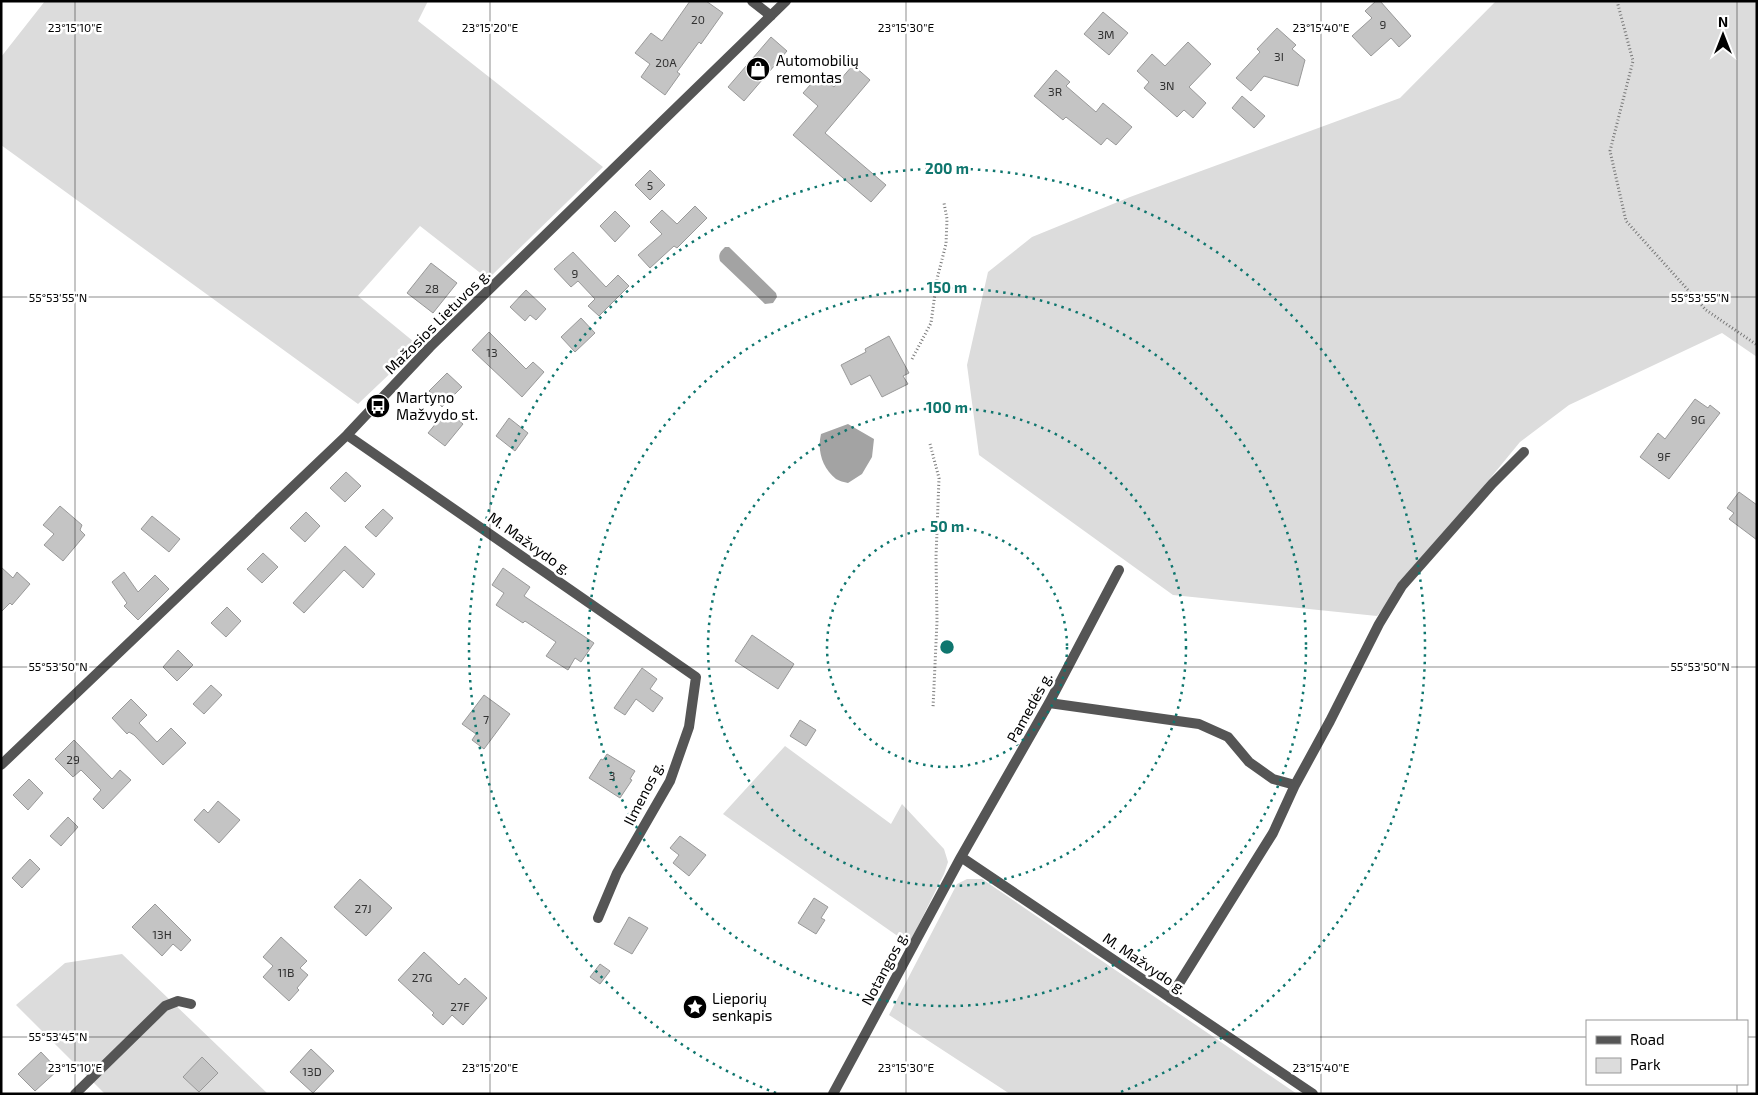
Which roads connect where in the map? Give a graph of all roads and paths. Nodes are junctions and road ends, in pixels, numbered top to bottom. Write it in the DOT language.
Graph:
graph roads {
  1 [pos="752,1"];
  2 [pos="786,1"];
  3 [pos="1617,1"];
  4 [pos="771,16"];
  5 [pos="944,203"];
  6 [pos="1757,345"];
  7 [pos="912,360"];
  8 [pos="346,435"];
  9 [pos="930,444"];
  10 [pos="1524,452"];
  11 [pos="1119,570"];
  12 [pos="696,677"];
  13 [pos="1049,703"];
  14 [pos="933,708"];
  15 [pos="1,765"];
  16 [pos="1295,785"];
  17 [pos="961,857"];
  18 [pos="598,918"];
  19 [pos="1170,998"];
  20 [pos="191,1004"];
  21 [pos="75,1094"];
  22 [pos="833,1094"];
  23 [pos="1313,1094"];
  1 -- 4 [label="street"];
  2 -- 4 [label="street, Mažosios Lietuvos g."];
  3 -- 6 [label="path"];
  4 -- 8 [label="street, Mažosios Lietuvos g."];
  5 -- 7 [label="path"];
  8 -- 12 [label="street, M. Mažvydo g."];
  8 -- 15 [label="street, Mažosios Lietuvos g."];
  9 -- 14 [label="path"];
  10 -- 16 [label="street"];
  11 -- 13 [label="street, Pamedės g."];
  12 -- 18 [label="street, Ilmenos g."];
  13 -- 16 [label="street"];
  13 -- 17 [label="street, Pamedės g."];
  16 -- 19 [label="street"];
  17 -- 19 [label="street, M. Mažvydo g."];
  17 -- 22 [label="street, Notangos g."];
  19 -- 23 [label="street, M. Mažvydo g."];
  20 -- 21 [label="street"];
}
